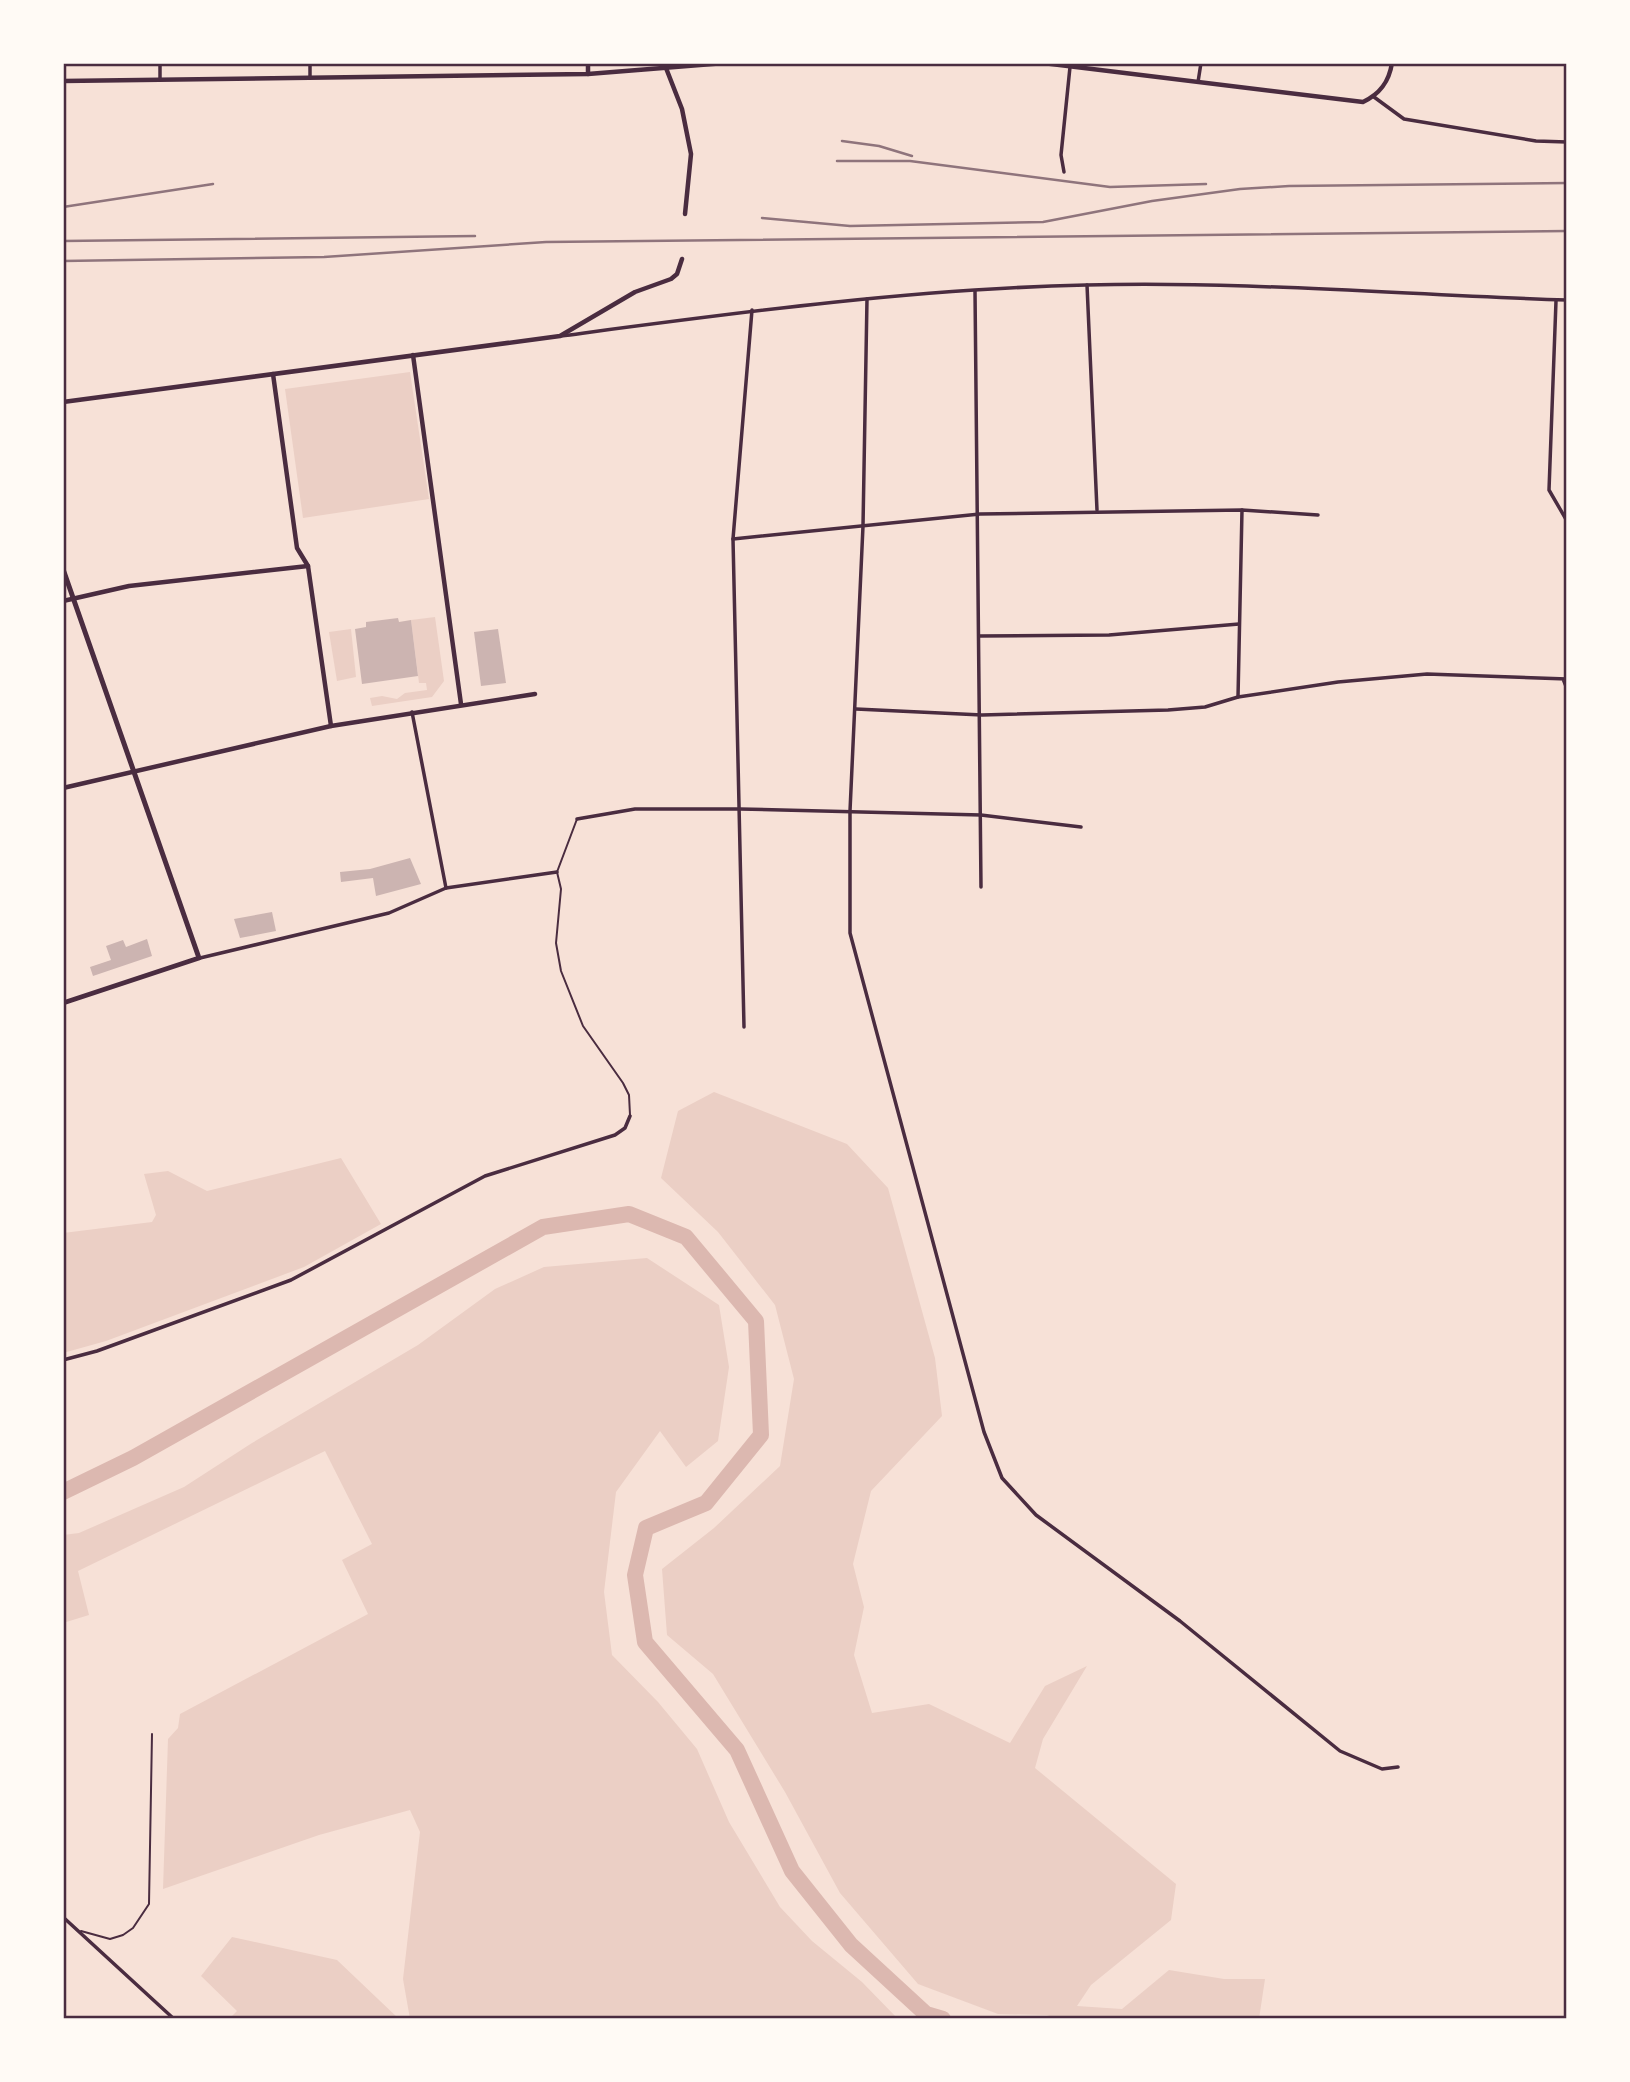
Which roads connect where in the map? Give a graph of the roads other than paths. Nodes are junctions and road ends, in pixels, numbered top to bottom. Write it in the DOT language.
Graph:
graph roads {
  1 [pos="160,63"];
  2 [pos="310,63"];
  3 [pos="588,63"];
  4 [pos="725,63"];
  5 [pos="1043,63"];
  6 [pos="1201,63"];
  7 [pos="1392,63"];
  8 [pos="1070,67"];
  9 [pos="666,68"];
  10 [pos="588,74"];
  11 [pos="310,78"];
  12 [pos="160,80"];
  13 [pos="63,81"];
  14 [pos="1198,83"];
  15 [pos="1374,97"];
  16 [pos="1567,142"];
  17 [pos="1064,172"];
  18 [pos="685,214"];
  19 [pos="682,259"];
  20 [pos="1087,285"];
  21 [pos="975,291"];
  22 [pos="867,299"];
  23 [pos="1556,300"];
  24 [pos="1567,300"];
  25 [pos="752,310"];
  26 [pos="560,336"];
  27 [pos="413,355"];
  28 [pos="273,374"];
  29 [pos="63,402"];
  30 [pos="1567,507"];
  31 [pos="1561,508"];
  32 [pos="1242,510"];
  33 [pos="1097,511"];
  34 [pos="979,514"];
  35 [pos="1318,515"];
  36 [pos="1567,521"];
  37 [pos="863,526"];
  38 [pos="733,539"];
  39 [pos="309,566"];
  40 [pos="63,569"];
  41 [pos="73,598"];
  42 [pos="63,601"];
  43 [pos="1239,624"];
  44 [pos="979,636"];
  45 [pos="1565,680"];
  46 [pos="1567,691"];
  47 [pos="535,694"];
  48 [pos="1238,697"];
  49 [pos="461,704"];
  50 [pos="855,709"];
  51 [pos="412,712"];
  52 [pos="982,715"];
  53 [pos="331,726"];
  54 [pos="135,774"];
  55 [pos="63,789"];
  56 [pos="740,809"];
  57 [pos="850,811"];
  58 [pos="981,815"];
  59 [pos="577,820"];
  60 [pos="1081,827"];
  61 [pos="558,872"];
  62 [pos="981,887"];
  63 [pos="446,888"];
  64 [pos="199,958"];
  65 [pos="63,1003"];
  66 [pos="744,1027"];
  67 [pos="630,1116"];
  68 [pos="63,1360"];
  69 [pos="152,1734"];
  70 [pos="1398,1768"];
  71 [pos="63,1917"];
  72 [pos="77,1930"];
  73 [pos="174,2019"];
  1 -- 12 [label="street"];
  2 -- 11 [label="street"];
  3 -- 10 [label="street"];
  4 -- 9 [label="street"];
  5 -- 8 [label="street"];
  6 -- 14 [label="street"];
  7 -- 15 [label="street"];
  8 -- 14 [label="street"];
  8 -- 17 [label="street"];
  9 -- 10 [label="street"];
  9 -- 18 [label="street"];
  10 -- 11 [label="street"];
  11 -- 12 [label="street"];
  12 -- 13 [label="street"];
  14 -- 15 [label="street"];
  15 -- 16 [label="street"];
  19 -- 26 [label="street"];
  20 -- 21 [label="street"];
  20 -- 23 [label="street"];
  20 -- 33 [label="street"];
  21 -- 22 [label="street"];
  21 -- 34 [label="street"];
  22 -- 25 [label="street"];
  22 -- 37 [label="street"];
  23 -- 24 [label="street"];
  23 -- 31 [label="street"];
  25 -- 26 [label="street"];
  25 -- 38 [label="street"];
  26 -- 27 [label="street"];
  27 -- 28 [label="street"];
  27 -- 49 [label="street"];
  28 -- 29 [label="street"];
  28 -- 39 [label="street"];
  30 -- 31 [label="street"];
  31 -- 36 [label="street"];
  32 -- 33 [label="street"];
  32 -- 35 [label="street"];
  32 -- 43 [label="street"];
  33 -- 34 [label="street"];
  34 -- 37 [label="street"];
  34 -- 44 [label="street"];
  37 -- 38 [label="street"];
  37 -- 50 [label="street"];
  38 -- 56 [label="street"];
  39 -- 41 [label="street"];
  39 -- 53 [label="street"];
  40 -- 41 [label="main road"];
  41 -- 42 [label="street"];
  41 -- 54 [label="main road"];
  43 -- 44 [label="street"];
  43 -- 48 [label="street"];
  44 -- 52 [label="street"];
  45 -- 46 [label="lane"];
  45 -- 48 [label="street"];
  47 -- 49 [label="street"];
  48 -- 52 [label="street"];
  49 -- 51 [label="street"];
  50 -- 52 [label="street"];
  50 -- 57 [label="street"];
  51 -- 53 [label="street"];
  51 -- 63 [label="street"];
  52 -- 58 [label="street"];
  53 -- 54 [label="street"];
  54 -- 55 [label="street"];
  54 -- 64 [label="main road"];
  56 -- 57 [label="street"];
  56 -- 59 [label="street"];
  56 -- 66 [label="street"];
  57 -- 58 [label="street"];
  57 -- 70 [label="street"];
  58 -- 60 [label="street"];
  58 -- 62 [label="street"];
  59 -- 61 [label="lane"];
  61 -- 63 [label="street"];
  61 -- 67 [label="lane"];
  63 -- 64 [label="street"];
  64 -- 65 [label="main road"];
  67 -- 68 [label="street"];
  69 -- 72 [label="lane"];
  71 -- 72 [label="street"];
  72 -- 73 [label="street"];
}
